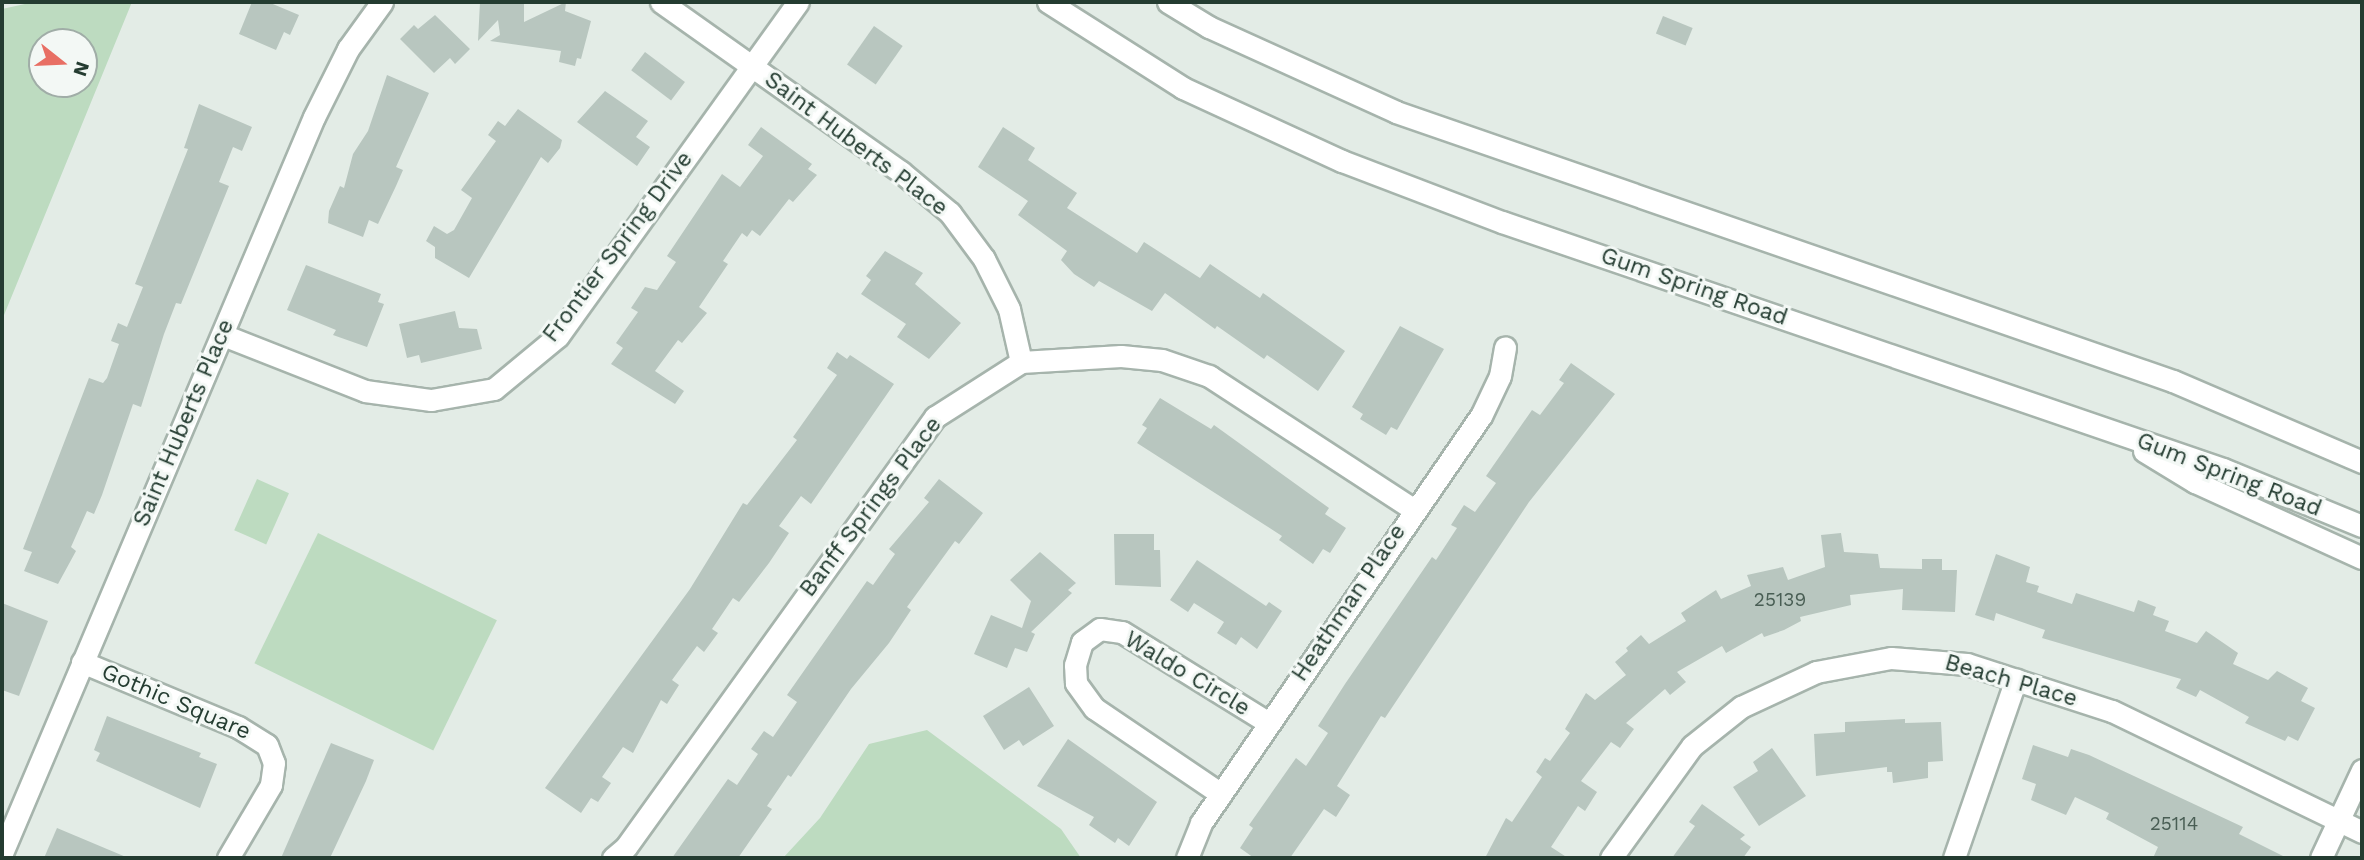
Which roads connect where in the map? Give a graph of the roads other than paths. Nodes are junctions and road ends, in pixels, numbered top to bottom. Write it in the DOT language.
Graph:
graph roads {
  1 [pos="382,2"];
  2 [pos="661,2"];
  3 [pos="797,2"];
  4 [pos="1048,2"];
  5 [pos="1168,2"];
  6 [pos="751,66"];
  7 [pos="223,335"];
  8 [pos="1505,347"];
  9 [pos="1021,362"];
  10 [pos="2110,430"];
  11 [pos="2362,463"];
  12 [pos="1413,509"];
  13 [pos="2362,526"];
  14 [pos="2362,558"];
  15 [pos="82,662"];
  16 [pos="2016,679"];
  17 [pos="1269,723"];
  18 [pos="2362,770"];
  19 [pos="1221,794"];
  20 [pos="2338,820"];
  21 [pos="2362,832"];
  22 [pos="2,853"];
  23 [pos="228,858"];
  24 [pos="612,858"];
  25 [pos="1187,858"];
  26 [pos="1611,858"];
  27 [pos="1954,858"];
  28 [pos="2321,858"];
  1 -- 7 [label="street, Saint Huberts Place"];
  2 -- 6 [label="street, Saint Huberts Place"];
  3 -- 6 [label="street, Frontier Spring Drive"];
  4 -- 10 [label="street, Gum Spring Road"];
  5 -- 11 [label="street"];
  6 -- 7 [label="street, Frontier Spring Drive"];
  6 -- 9 [label="street, Saint Huberts Place"];
  7 -- 15 [label="street, Saint Huberts Place"];
  8 -- 12 [label="street, Heathman Place"];
  9 -- 12 [label="street, Banff Springs Place"];
  9 -- 24 [label="street, Banff Springs Place"];
  10 -- 13 [label="street, Gum Spring Road"];
  10 -- 14 [label="street"];
  12 -- 17 [label="street, Heathman Place"];
  15 -- 22 [label="street, Saint Huberts Place"];
  15 -- 23 [label="street, Gothic Square"];
  16 -- 20 [label="street, Beach Place"];
  16 -- 26 [label="street, Beach Place"];
  16 -- 27 [label="street"];
  17 -- 19 [label="street, Heathman Place"];
  17 -- 19 [label="street, Waldo Circle"];
  18 -- 20 [label="street"];
  19 -- 25 [label="street, Heathman Place"];
  20 -- 21 [label="street, Beach Place"];
  20 -- 28 [label="street"];
}
